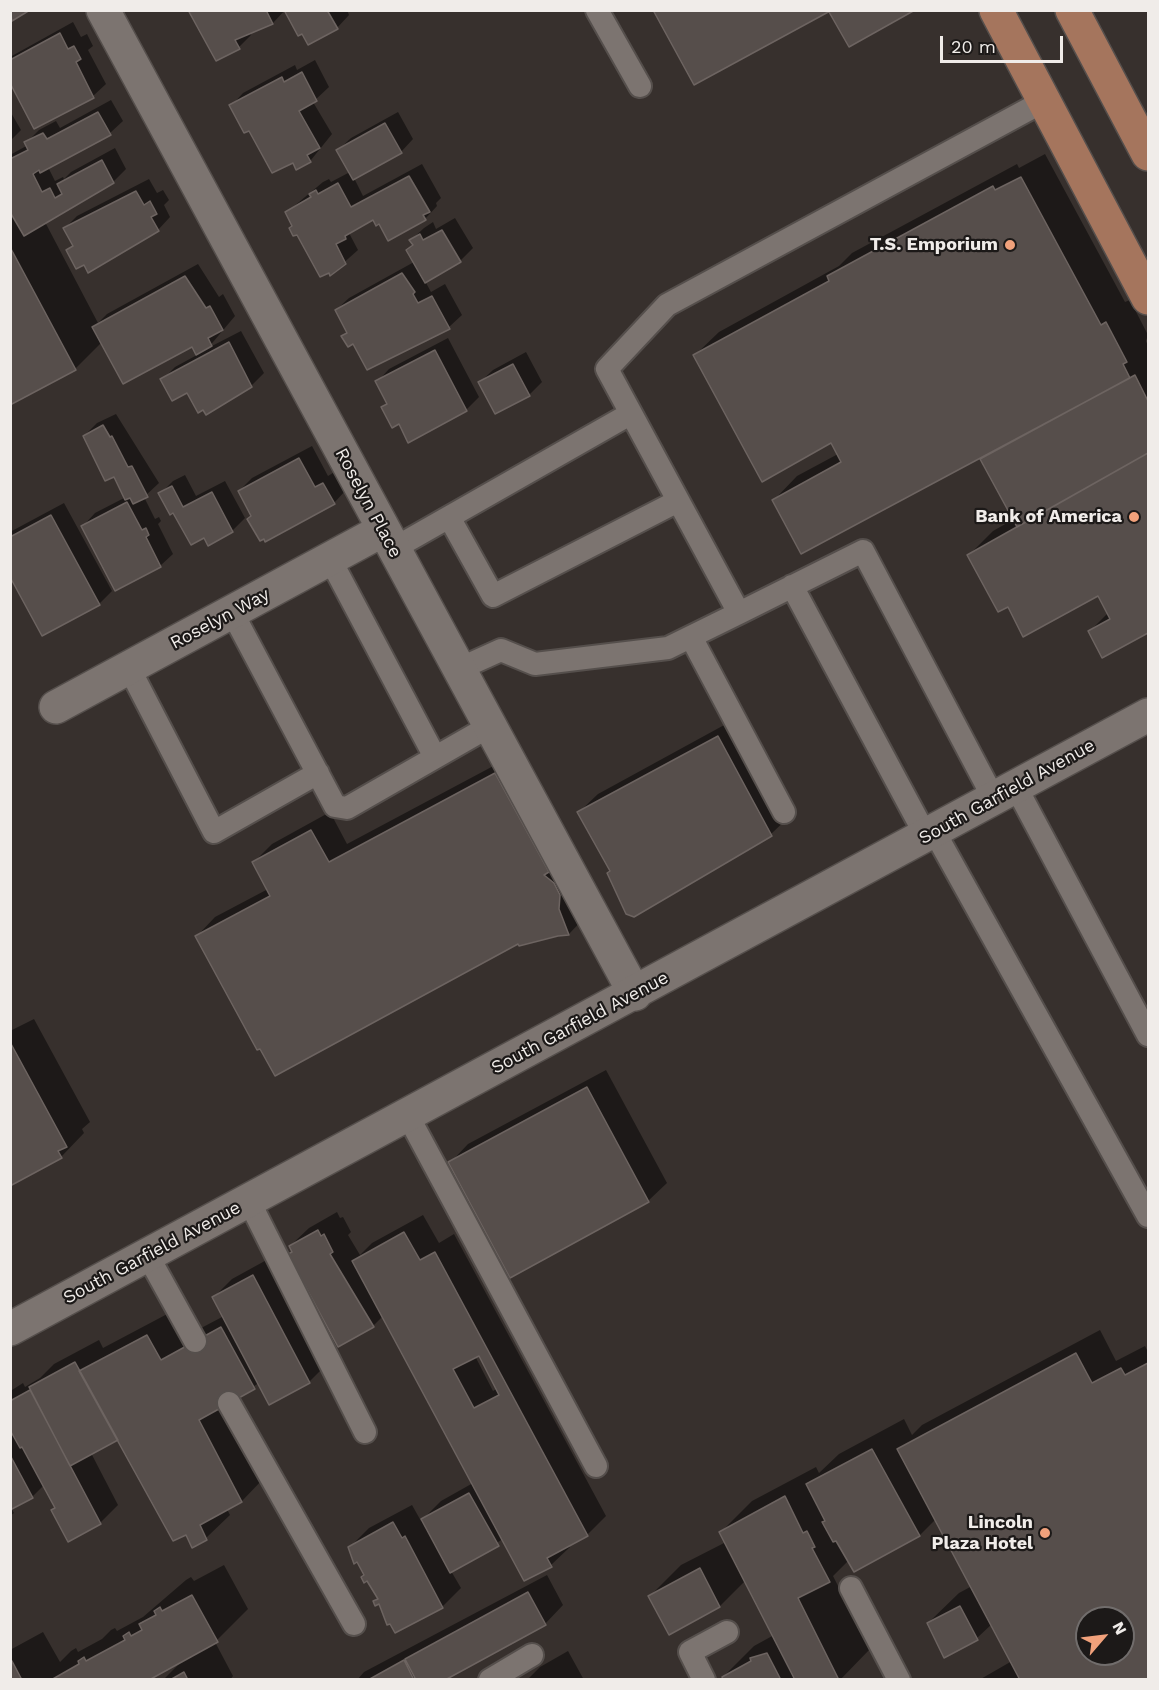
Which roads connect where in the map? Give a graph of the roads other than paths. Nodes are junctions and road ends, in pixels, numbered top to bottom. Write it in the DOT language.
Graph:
graph roads {
  1 [pos="103,10"];
  2 [pos="597,10"];
  3 [pos="1072,10"];
  4 [pos="999,17"];
  5 [pos="640,86"];
  6 [pos="1044,101"];
  7 [pos="1149,154"];
  8 [pos="1149,298"];
  9 [pos="630,414"];
  10 [pos="678,501"];
  11 [pos="449,517"];
  12 [pos="388,539"];
  13 [pos="330,559"];
  14 [pos="792,586"];
  15 [pos="232,612"];
  16 [pos="739,614"];
  17 [pos="691,637"];
  18 [pos="129,668"];
  19 [pos="459,669"];
  20 [pos="56,707"];
  21 [pos="1149,715"];
  22 [pos="490,726"];
  23 [pos="435,757"];
  24 [pos="318,773"];
  25 [pos="1005,793"];
  26 [pos="784,812"];
  27 [pos="930,834"];
  28 [pos="635,994"];
  29 [pos="1149,1035"];
  30 [pos="408,1116"];
  31 [pos="249,1201"];
  32 [pos="1149,1216"];
  33 [pos="148,1256"];
  34 [pos="10,1329"];
  35 [pos="195,1341"];
  36 [pos="229,1404"];
  37 [pos="365,1432"];
  38 [pos="596,1466"];
  39 [pos="851,1588"];
  40 [pos="354,1624"];
  41 [pos="727,1632"];
  42 [pos="532,1655"];
  43 [pos="490,1680"];
  44 [pos="704,1680"];
  45 [pos="899,1680"];
  1 -- 12 [label="street, Roselyn Place"];
  2 -- 5 [label="lane"];
  3 -- 7 [label="main road"];
  4 -- 6 [label="main road"];
  6 -- 8 [label="main road"];
  6 -- 9 [label="lane"];
  9 -- 10 [label="lane"];
  9 -- 11 [label="lane"];
  10 -- 11 [label="lane"];
  10 -- 16 [label="lane"];
  11 -- 12 [label="lane"];
  12 -- 13 [label="street, Roselyn Way"];
  12 -- 19 [label="street, Roselyn Place"];
  13 -- 15 [label="street, Roselyn Way"];
  13 -- 23 [label="lane"];
  14 -- 16 [label="lane"];
  14 -- 25 [label="lane"];
  14 -- 27 [label="lane"];
  15 -- 18 [label="street, Roselyn Way"];
  15 -- 24 [label="lane"];
  16 -- 17 [label="lane"];
  17 -- 19 [label="lane"];
  17 -- 26 [label="lane"];
  18 -- 20 [label="street, Roselyn Way"];
  18 -- 24 [label="lane"];
  19 -- 22 [label="street, Roselyn Place"];
  21 -- 25 [label="street, South Garfield Avenue"];
  22 -- 23 [label="lane"];
  22 -- 28 [label="street, Roselyn Place"];
  23 -- 24 [label="lane"];
  25 -- 27 [label="street, South Garfield Avenue"];
  25 -- 29 [label="lane"];
  27 -- 28 [label="street, South Garfield Avenue"];
  27 -- 32 [label="lane"];
  28 -- 30 [label="street, South Garfield Avenue"];
  30 -- 31 [label="street, South Garfield Avenue"];
  30 -- 38 [label="lane"];
  31 -- 33 [label="street, South Garfield Avenue"];
  31 -- 37 [label="lane"];
  33 -- 34 [label="street, South Garfield Avenue"];
  33 -- 35 [label="lane"];
  36 -- 40 [label="lane"];
  39 -- 45 [label="lane"];
  41 -- 44 [label="lane"];
  42 -- 43 [label="lane"];
}
